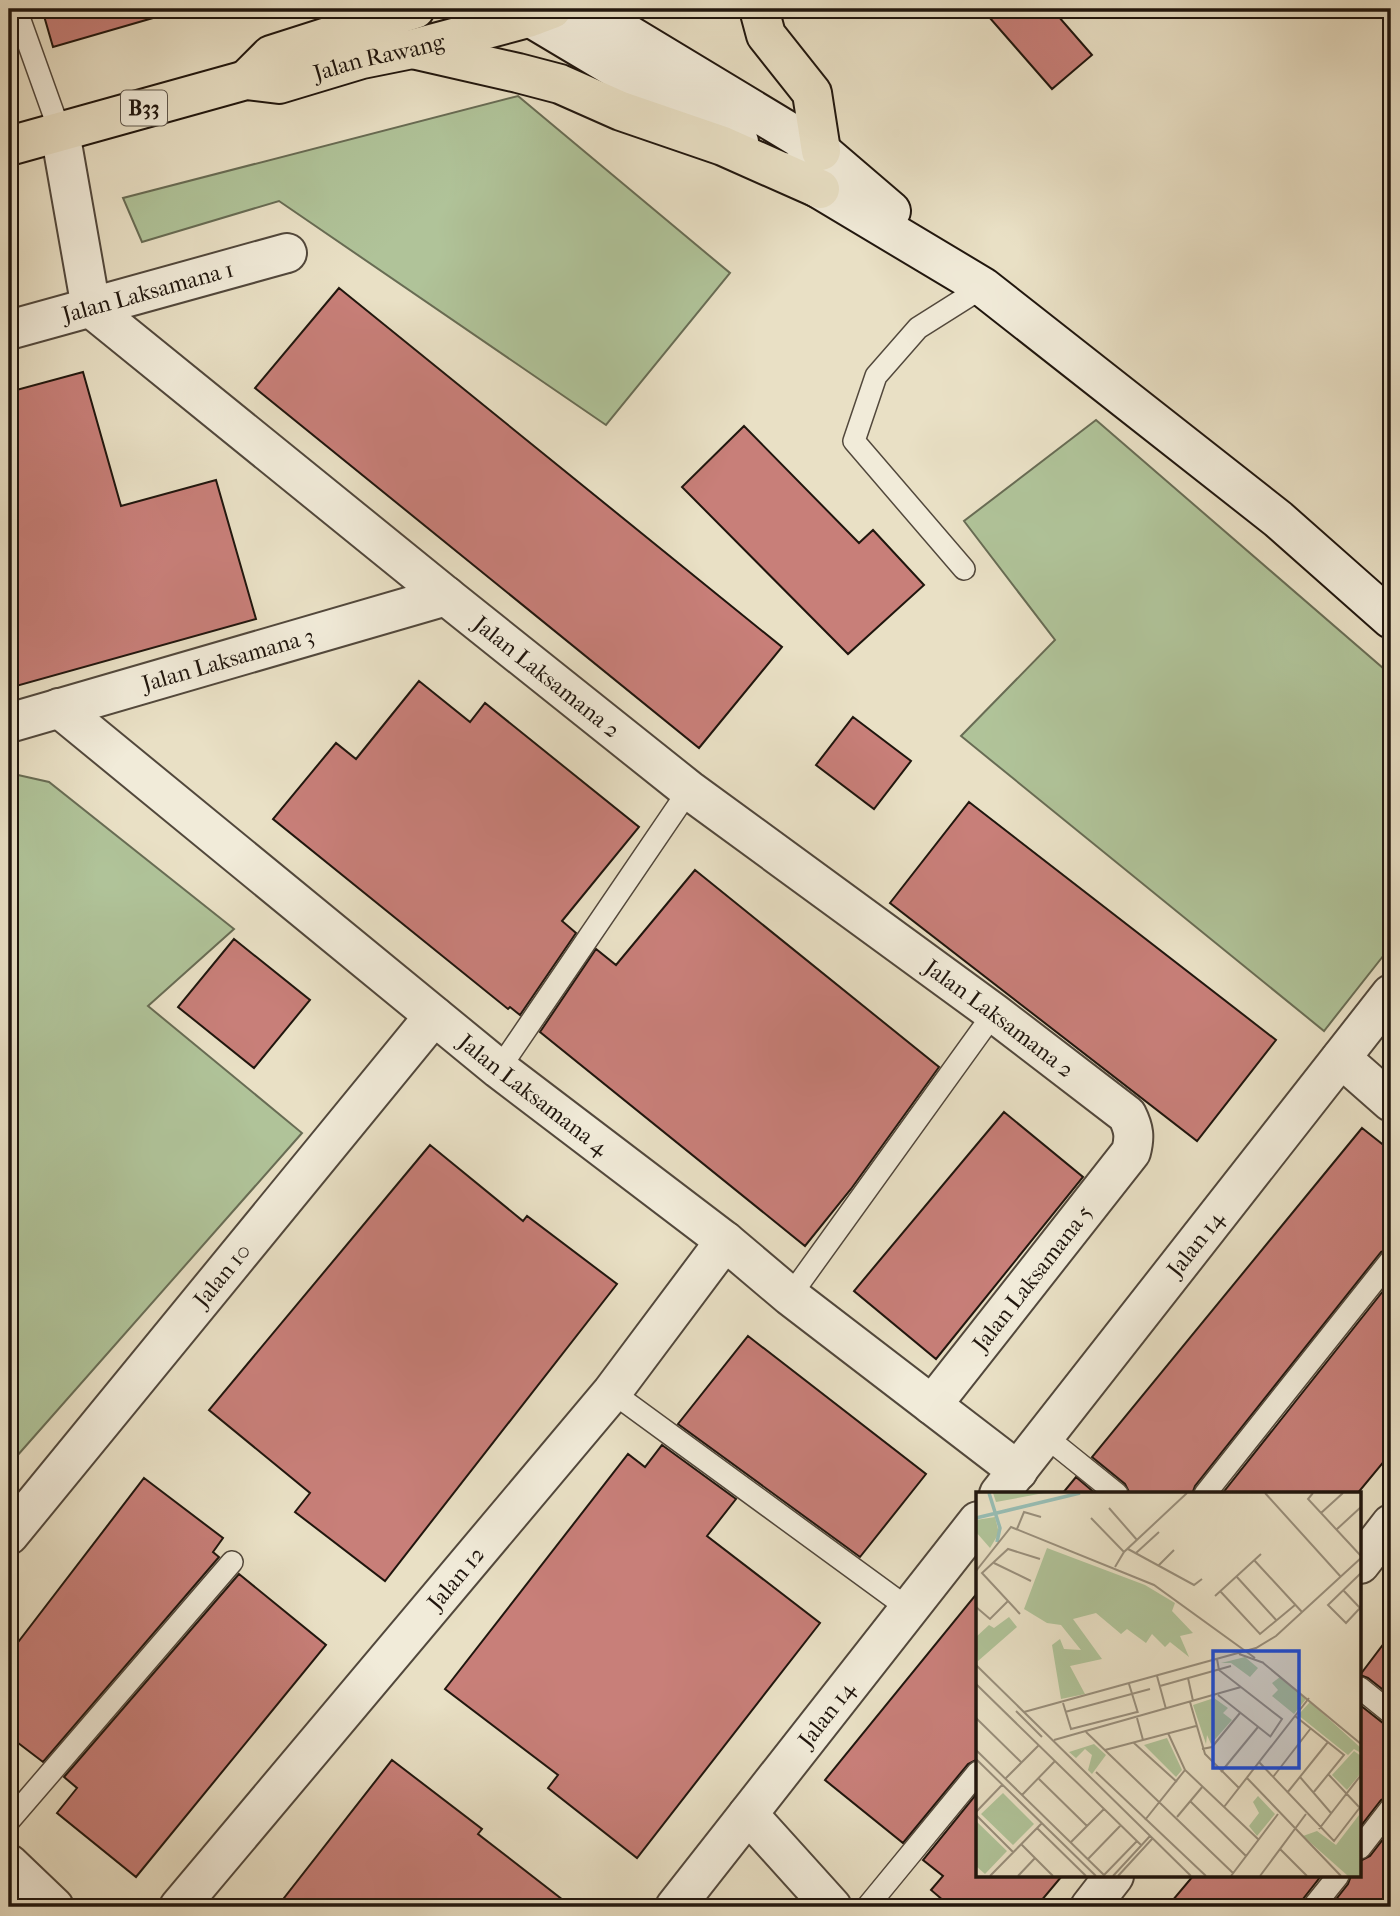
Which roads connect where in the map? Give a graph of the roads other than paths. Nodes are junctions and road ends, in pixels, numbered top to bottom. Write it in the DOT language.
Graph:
graph roads {
  1 [pos="16,9"];
  2 [pos="415,9"];
  3 [pos="586,9"];
  4 [pos="759,9"];
  5 [pos="532,12"];
  6 [pos="360,19"];
  7 [pos="412,49"];
  8 [pos="246,80"];
  9 [pos="60,132"];
  10 [pos="9,146"];
  11 [pos="821,150"];
  12 [pos="820,190"];
  13 [pos="287,254"];
  14 [pos="975,281"];
  15 [pos="91,308"];
  16 [pos="9,331"];
  17 [pos="964,569"];
  18 [pos="446,596"];
  19 [pos="1391,619"];
  20 [pos="59,708"];
  21 [pos="9,723"];
  22 [pos="689,790"];
  23 [pos="1391,994"];
  24 [pos="995,1013"];
  25 [pos="434,1016"];
  26 [pos="1340,1058"];
  27 [pos="499,1069"];
  28 [pos="1391,1102"];
  29 [pos="1132,1152"];
  30 [pos="725,1241"];
  31 [pos="1391,1261"];
  32 [pos="790,1296"];
  33 [pos="612,1392"];
  34 [pos="932,1405"];
  35 [pos="1045,1436"];
  36 [pos="1008,1483"];
  37 [pos="1115,1492"];
  38 [pos="1207,1492"];
  39 [pos="976,1524"];
  40 [pos="1391,1524"];
  41 [pos="9,1535"];
  42 [pos="1362,1561"];
  43 [pos="232,1562"];
  44 [pos="909,1609"];
  45 [pos="1362,1690"];
  46 [pos="1391,1713"];
  47 [pos="976,1774"];
  48 [pos="1391,1808"];
  49 [pos="748,1814"];
  50 [pos="9,1821"];
  51 [pos="1362,1845"];
  52 [pos="9,1864"];
  53 [pos="1112,1878"];
  54 [pos="1336,1878"];
  55 [pos="54,1907"];
  56 [pos="179,1907"];
  57 [pos="675,1907"];
  58 [pos="832,1907"];
  59 [pos="867,1907"];
  60 [pos="1090,1907"];
  61 [pos="1313,1907"];
  1 -- 9 [label="lane"];
  2 -- 6 [label="main road, Jalan Rawang / B33"];
  3 -- 11 [label="street"];
  4 -- 11 [label="main road"];
  5 -- 7 [label="main road, Jalan Rawang / B33"];
  5 -- 12 [label="street"];
  6 -- 8 [label="main road, Jalan Rawang / B33"];
  7 -- 8 [label="main road, Jalan Rawang / B33"];
  7 -- 12 [label="main road"];
  8 -- 9 [label="main road, Jalan Rawang / B33"];
  9 -- 10 [label="main road, Jalan Rawang / B33"];
  9 -- 15 [label="street"];
  11 -- 14 [label="street"];
  12 -- 14 [label="street"];
  13 -- 15 [label="street, Jalan Laksamana 1"];
  14 -- 17 [label="lane"];
  14 -- 19 [label="street"];
  15 -- 16 [label="street, Jalan Laksamana 1"];
  15 -- 18 [label="street, Jalan Laksamana 2"];
  18 -- 20 [label="street, Jalan Laksamana 3"];
  18 -- 22 [label="street, Jalan Laksamana 2"];
  20 -- 21 [label="street, Jalan Laksamana 3"];
  20 -- 25 [label="street, Jalan Laksamana 4"];
  22 -- 24 [label="street, Jalan Laksamana 2"];
  22 -- 27 [label="lane"];
  23 -- 26 [label="street, Jalan 14"];
  24 -- 29 [label="street, Jalan Laksamana 2"];
  24 -- 32 [label="lane"];
  25 -- 27 [label="street, Jalan Laksamana 4"];
  25 -- 41 [label="street, Jalan 10"];
  26 -- 28 [label="street"];
  26 -- 35 [label="street, Jalan 14"];
  27 -- 30 [label="street, Jalan Laksamana 4"];
  29 -- 34 [label="street, Jalan Laksamana 5"];
  30 -- 32 [label="street, Jalan Laksamana 4"];
  30 -- 33 [label="street, Jalan 12"];
  31 -- 38 [label="lane"];
  32 -- 34 [label="street, Jalan Laksamana 4"];
  33 -- 44 [label="lane"];
  33 -- 56 [label="street, Jalan 12"];
  34 -- 36 [label="street, Jalan Laksamana 4"];
  35 -- 36 [label="street, Jalan 14"];
  35 -- 37 [label="lane"];
  39 -- 44 [label="street, Jalan 14"];
  40 -- 42 [label="street"];
  43 -- 50 [label="lane"];
  44 -- 49 [label="street, Jalan 14"];
  45 -- 46 [label="lane"];
  47 -- 59 [label="lane"];
  48 -- 51 [label="lane"];
  49 -- 57 [label="street, Jalan 14"];
  49 -- 58 [label="street"];
  52 -- 55 [label="street"];
  53 -- 60 [label="street"];
  54 -- 61 [label="lane"];
}
